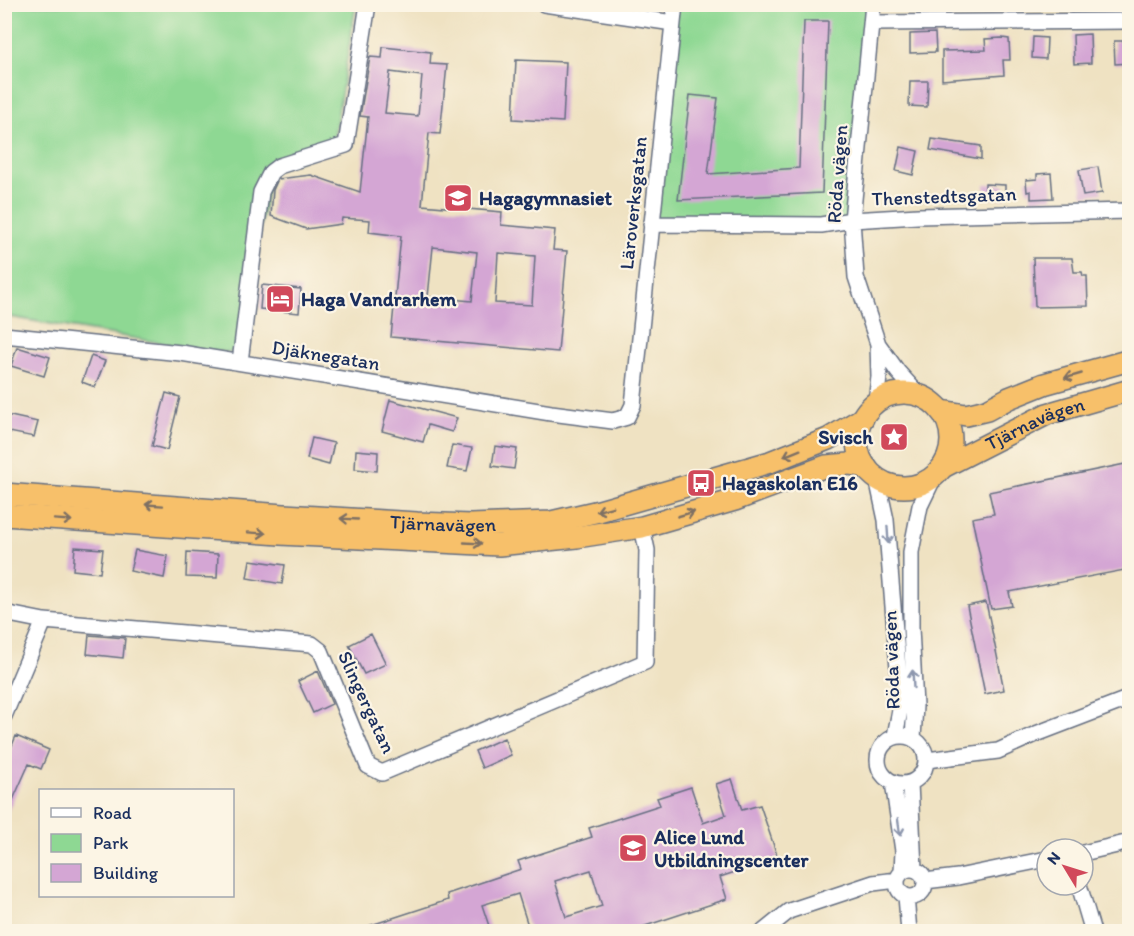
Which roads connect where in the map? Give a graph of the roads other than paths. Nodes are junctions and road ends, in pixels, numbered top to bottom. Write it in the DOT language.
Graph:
graph roads {
  1 [pos="369,4"];
  2 [pos="544,4"];
  3 [pos="675,4"];
  4 [pos="873,4"];
  5 [pos="1130,21"];
  6 [pos="674,23"];
  7 [pos="872,23"];
  8 [pos="1130,211"];
  9 [pos="852,220"];
  10 [pos="651,224"];
  11 [pos="4,335"];
  12 [pos="878,344"];
  13 [pos="1130,360"];
  14 [pos="240,362"];
  15 [pos="1130,390"];
  16 [pos="919,395"];
  17 [pos="633,405"];
  18 [pos="869,410"];
  19 [pos="942,411"];
  20 [pos="938,472"];
  21 [pos="871,473"];
  22 [pos="4,494"];
  23 [pos="4,515"];
  24 [pos="642,527"];
  25 [pos="4,613"];
  26 [pos="44,621"];
  27 [pos="1130,698"];
  28 [pos="4,716"];
  29 [pos="895,736"];
  30 [pos="913,738"];
  31 [pos="927,760"];
  32 [pos="893,782"];
  33 [pos="910,783"];
  34 [pos="1130,842"];
  35 [pos="1095,850"];
  36 [pos="1035,861"];
  37 [pos="904,874"];
  38 [pos="925,881"];
  39 [pos="910,896"];
  40 [pos="1083,897"];
  41 [pos="763,932"];
  42 [pos="909,932"];
  43 [pos="917,932"];
  44 [pos="1094,932"];
  1 -- 14 [label="street"];
  2 -- 6 [label="street"];
  3 -- 6 [label="street, Läroverksgatan"];
  4 -- 7 [label="street, Röda vägen"];
  5 -- 7 [label="street"];
  6 -- 10 [label="street, Läroverksgatan"];
  7 -- 9 [label="street, Röda vägen"];
  8 -- 9 [label="street, Thenstedtsgatan"];
  9 -- 10 [label="street, Thenstedtsgatan"];
  9 -- 12 [label="street, Röda vägen"];
  10 -- 17 [label="street, Läroverksgatan"];
  11 -- 14 [label="street, Djäknegatan"];
  12 -- 16 [label="street, Röda vägen"];
  12 -- 18 [label="street, Röda vägen"];
  13 -- 19 [label="highway, Tjärnavägen, one-way"];
  14 -- 17 [label="street, Djäknegatan"];
  15 -- 20 [label="highway, Tjärnavägen"];
  16 -- 18 [label="highway"];
  16 -- 19 [label="highway"];
  18 -- 21 [label="highway"];
  18 -- 22 [label="highway, Tjärnavägen, one-way"];
  19 -- 20 [label="highway"];
  20 -- 21 [label="highway"];
  30 -- 20 [label="street, Röda vägen, one-way"];
  24 -- 21 [label="highway, Tjärnavägen, one-way"];
  21 -- 29 [label="street, Röda vägen, one-way"];
  23 -- 24 [label="highway, Tjärnavägen, one-way"];
  24 -- 26 [label="street, Slingergatan"];
  25 -- 26 [label="street, Slingergatan"];
  26 -- 28 [label="street"];
  27 -- 31 [label="street"];
  29 -- 30 [label="street"];
  29 -- 32 [label="street"];
  30 -- 31 [label="street"];
  31 -- 33 [label="street"];
  32 -- 33 [label="street"];
  32 -- 37 [label="street, one-way"];
  33 -- 37 [label="street"];
  34 -- 35 [label="street"];
  36 -- 38 [label="street"];
  37 -- 38 [label="street"];
  37 -- 39 [label="street"];
  37 -- 41 [label="street"];
  38 -- 39 [label="street"];
  39 -- 42 [label="street"];
  39 -- 43 [label="street"];
  40 -- 44 [label="street"];
}
